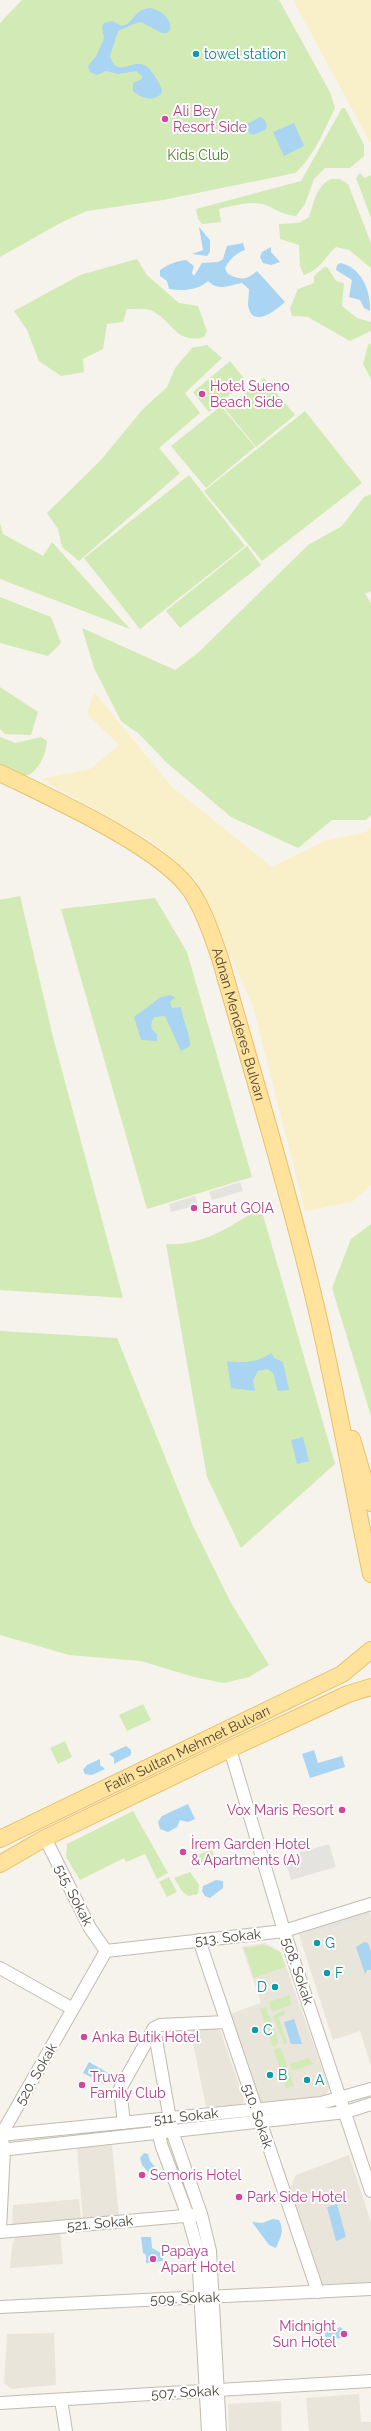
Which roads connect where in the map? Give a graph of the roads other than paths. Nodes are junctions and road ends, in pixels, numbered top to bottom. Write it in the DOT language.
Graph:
graph roads {
  1 [pos="0,773"];
  2 [pos="333,1380"];
  3 [pos="371,1503"];
  4 [pos="371,1574"];
  5 [pos="371,1650"];
  6 [pos="371,1687"];
  7 [pos="230,1749"];
  8 [pos="45,1838"];
  9 [pos="0,1839"];
  10 [pos="0,1864"];
  11 [pos="371,1904"];
  12 [pos="284,1930"];
  13 [pos="199,1940"];
  14 [pos="106,1951"];
  15 [pos="0,1968"];
  16 [pos="73,2009"];
  17 [pos="226,2022"];
  18 [pos="154,2028"];
  19 [pos="371,2090"];
  20 [pos="341,2098"];
  21 [pos="371,2104"];
  22 [pos="256,2109"];
  23 [pos="346,2112"];
  24 [pos="170,2118"];
  25 [pos="156,2120"];
  26 [pos="261,2122"];
  27 [pos="124,2123"];
  28 [pos="172,2132"];
  29 [pos="158,2133"];
  30 [pos="0,2135"];
  31 [pos="2,2150"];
  32 [pos="371,2191"];
  33 [pos="201,2214"];
  34 [pos="188,2216"];
  35 [pos="0,2231"];
  36 [pos="371,2289"];
  37 [pos="318,2292"];
  38 [pos="207,2297"];
  39 [pos="0,2307"];
  40 [pos="371,2381"];
  41 [pos="212,2391"];
  42 [pos="61,2400"];
  43 [pos="0,2403"];
  44 [pos="66,2431"];
  45 [pos="208,2431"];
  46 [pos="220,2431"];
  1 -- 2 [label="main road, Adnan Menderes Bulvarı"];
  2 -- 3 [label="main road, Adnan Menderes Bulvarı"];
  2 -- 4 [label="main road, Adnan Menderes Bulvarı"];
  5 -- 9 [label="main road, Fatih Sultan Mehmet Bulvarı"];
  6 -- 7 [label="main road, Fatih Sultan Mehmet Bulvarı"];
  7 -- 8 [label="main road, Fatih Sultan Mehmet Bulvarı"];
  7 -- 12 [label="street, 508. Sokak"];
  8 -- 10 [label="main road, Fatih Sultan Mehmet Bulvarı"];
  8 -- 14 [label="street, 515. Sokak"];
  11 -- 12 [label="street, 513. Sokak"];
  12 -- 13 [label="street, 513. Sokak"];
  12 -- 20 [label="street, 508. Sokak"];
  13 -- 14 [label="street, 513. Sokak"];
  13 -- 17 [label="street, 510. Sokak"];
  14 -- 16 [label="street, 520. Sokak"];
  15 -- 16 [label="street"];
  16 -- 30 [label="street, 520. Sokak"];
  17 -- 18 [label="street"];
  17 -- 22 [label="street, 510. Sokak"];
  18 -- 24 [label="street"];
  18 -- 27 [label="street"];
  19 -- 20 [label="street, 511. Sokak"];
  20 -- 22 [label="street, 511. Sokak"];
  20 -- 23 [label="street, 508. Sokak"];
  21 -- 23 [label="street, 511. Sokak"];
  22 -- 24 [label="street, 511. Sokak"];
  22 -- 26 [label="street, 510. Sokak"];
  23 -- 26 [label="street, 511. Sokak"];
  23 -- 32 [label="street, 508. Sokak"];
  24 -- 25 [label="street, 511. Sokak"];
  24 -- 28 [label="street"];
  25 -- 27 [label="street, 511. Sokak"];
  25 -- 29 [label="street"];
  26 -- 28 [label="street, 511. Sokak"];
  26 -- 37 [label="street, 510. Sokak"];
  27 -- 30 [label="street, 511. Sokak"];
  28 -- 29 [label="street, 511. Sokak"];
  28 -- 33 [label="street"];
  29 -- 31 [label="street, 511. Sokak"];
  29 -- 34 [label="street"];
  30 -- 31 [label="street"];
  31 -- 35 [label="street"];
  33 -- 34 [label="street, 521. Sokak"];
  33 -- 38 [label="street"];
  34 -- 35 [label="street, 521. Sokak"];
  34 -- 38 [label="street"];
  36 -- 37 [label="street, 509. Sokak"];
  37 -- 38 [label="street, 509. Sokak"];
  38 -- 39 [label="street, 509. Sokak"];
  38 -- 41 [label="street"];
  40 -- 41 [label="street, 507. Sokak"];
  41 -- 42 [label="street, 507. Sokak"];
  41 -- 45 [label="street"];
  41 -- 46 [label="street"];
  42 -- 43 [label="street, 507. Sokak"];
  42 -- 44 [label="street"];
}
